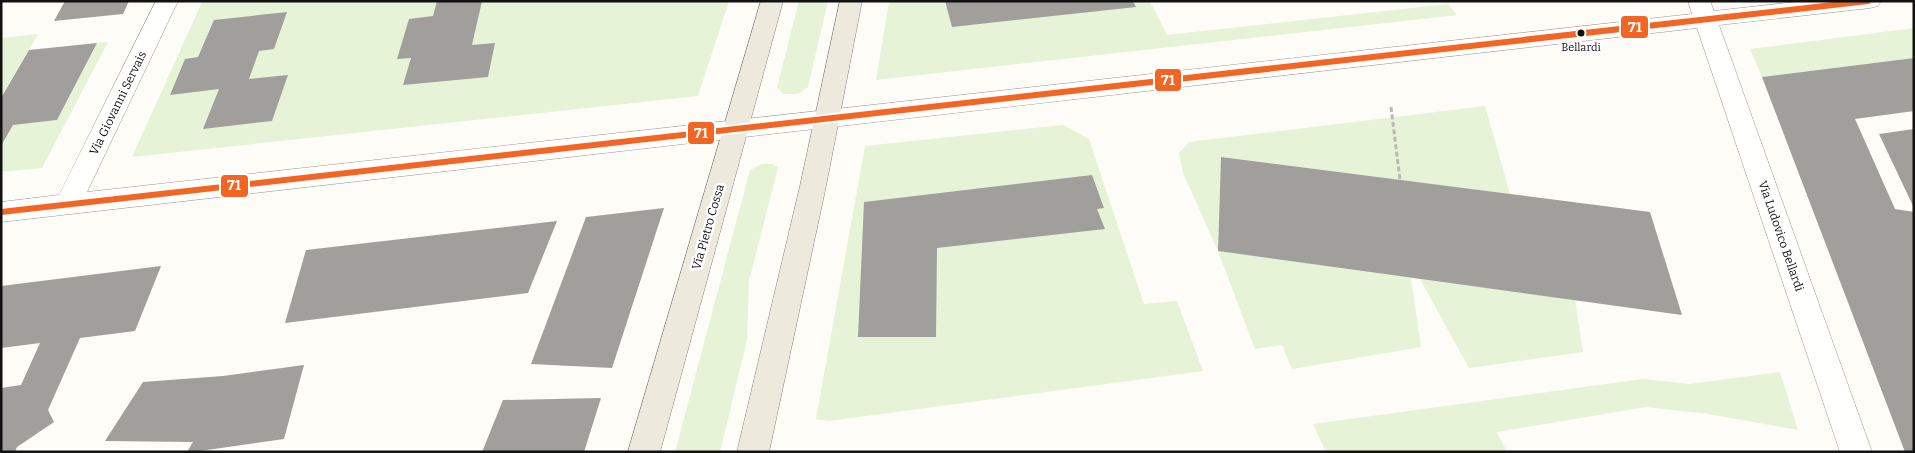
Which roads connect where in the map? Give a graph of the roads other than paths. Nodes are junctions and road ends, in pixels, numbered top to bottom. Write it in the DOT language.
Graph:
graph roads {
  1 [pos="167,1"];
  2 [pos="772,1"];
  3 [pos="851,1"];
  4 [pos="1870,1"];
  5 [pos="1702,11"];
  6 [pos="826,118"];
  7 [pos="736,129"];
  8 [pos="68,204"];
  9 [pos="1,212"];
  10 [pos="644,452"];
  11 [pos="753,452"];
  12 [pos="1856,452"];
  1 -- 8 [label="street, Via Giovanni Servais"];
  2 -- 7 [label="main road, Via Pietro Cossa"];
  3 -- 6 [label="main road"];
  4 -- 5 [label="street"];
  5 -- 6 [label="street"];
  5 -- 12 [label="street, Via Ludovico Bellardi"];
  6 -- 7 [label="street"];
  6 -- 11 [label="main road"];
  7 -- 8 [label="street"];
  7 -- 10 [label="main road, Via Pietro Cossa"];
  8 -- 9 [label="street"];
}
